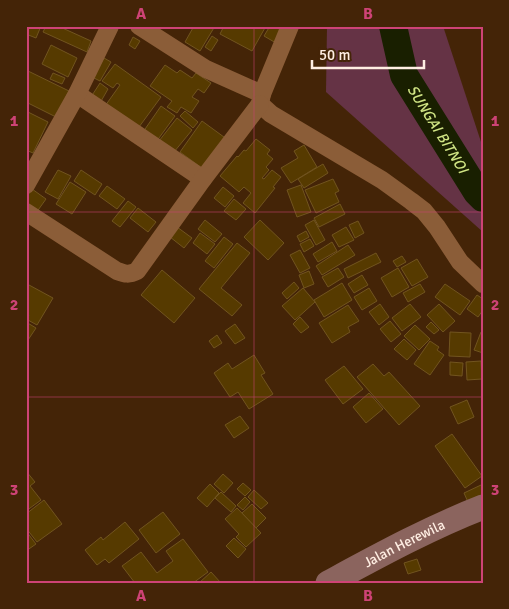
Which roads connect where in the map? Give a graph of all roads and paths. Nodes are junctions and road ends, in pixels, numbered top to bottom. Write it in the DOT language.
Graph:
graph roads {
  1 [pos="110,26"];
  2 [pos="139,26"];
  3 [pos="290,26"];
  4 [pos="77,94"];
  5 [pos="261,99"];
  6 [pos="203,179"];
  7 [pos="26,185"];
  8 [pos="26,212"];
  9 [pos="483,284"];
  10 [pos="483,507"];
  11 [pos="328,583"];
  1 -- 4 [label="street"];
  2 -- 5 [label="street"];
  3 -- 5 [label="street"];
  4 -- 6 [label="street"];
  4 -- 7 [label="street"];
  5 -- 6 [label="street"];
  5 -- 9 [label="street"];
  6 -- 8 [label="street"];
  10 -- 11 [label="main road, Jalan Herewila"];
}
